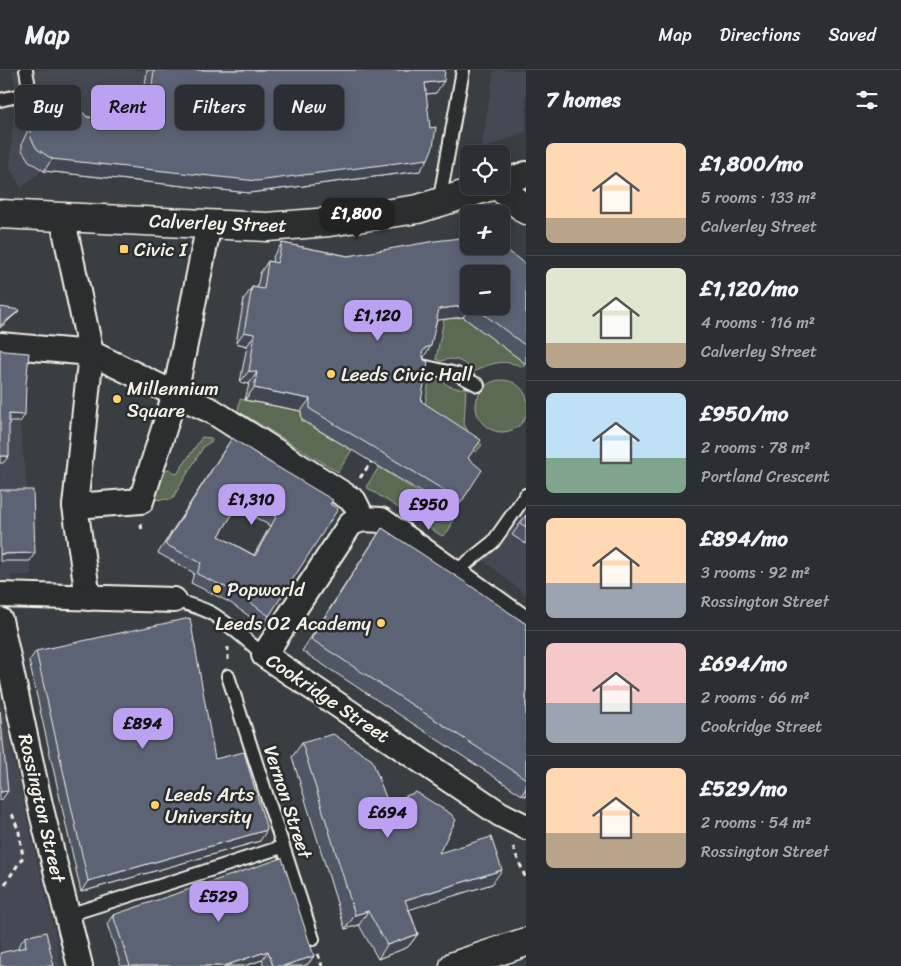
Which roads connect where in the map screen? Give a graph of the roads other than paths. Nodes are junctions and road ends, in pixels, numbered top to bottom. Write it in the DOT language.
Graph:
graph roads {
  1 [pos="26,70"];
  2 [pos="463,70"];
  3 [pos="0,100"];
  4 [pos="526,174"];
  5 [pos="510,180"];
  6 [pos="0,191"];
  7 [pos="464,195"];
  8 [pos="509,195"];
  9 [pos="439,203"];
  10 [pos="526,210"];
  11 [pos="12,214"];
  12 [pos="62,216"];
  13 [pos="209,224"];
  14 [pos="0,345"];
  15 [pos="91,353"];
  16 [pos="422,366"];
  17 [pos="478,385"];
  18 [pos="176,394"];
  19 [pos="526,495"];
  20 [pos="75,506"];
  21 [pos="372,520"];
  22 [pos="454,573"];
  23 [pos="0,594"];
  24 [pos="88,598"];
  25 [pos="174,600"];
  26 [pos="0,620"];
  27 [pos="526,624"];
  28 [pos="264,656"];
  29 [pos="228,676"];
  30 [pos="500,814"];
  31 [pos="526,827"];
  32 [pos="526,840"];
  33 [pos="282,847"];
  34 [pos="68,915"];
  35 [pos="313,939"];
  36 [pos="526,942"];
  37 [pos="80,966"];
  38 [pos="454,966"];
  1 -- 3 [label="lane"];
  2 -- 9 [label="lane"];
  4 -- 5 [label="street"];
  6 -- 11 [label="street"];
  7 -- 9 [label="street, Calverley Street"];
  8 -- 10 [label="street"];
  9 -- 13 [label="street, Calverley Street"];
  11 -- 12 [label="street, Calverley Street"];
  12 -- 13 [label="street, Calverley Street"];
  12 -- 15 [label="street"];
  13 -- 18 [label="street"];
  14 -- 15 [label="street"];
  15 -- 18 [label="street"];
  15 -- 20 [label="street"];
  16 -- 17 [label="lane"];
  18 -- 20 [label="street"];
  18 -- 21 [label="street"];
  19 -- 22 [label="lane"];
  20 -- 24 [label="street"];
  21 -- 22 [label="street"];
  21 -- 28 [label="street"];
  22 -- 27 [label="street"];
  23 -- 24 [label="street, Cookridge Street"];
  24 -- 25 [label="street, Cookridge Street"];
  25 -- 28 [label="lane, Cookridge Street"];
  26 -- 34 [label="street, Rossington Street"];
  28 -- 30 [label="street, Cookridge Street"];
  29 -- 33 [label="lane, Vernon Street"];
  30 -- 31 [label="street, Cookridge Street"];
  30 -- 32 [label="street, Cookridge Street"];
  33 -- 34 [label="lane"];
  33 -- 35 [label="lane, Vernon Street"];
  34 -- 37 [label="street, Rossington Street"];
  36 -- 38 [label="street"];
}
